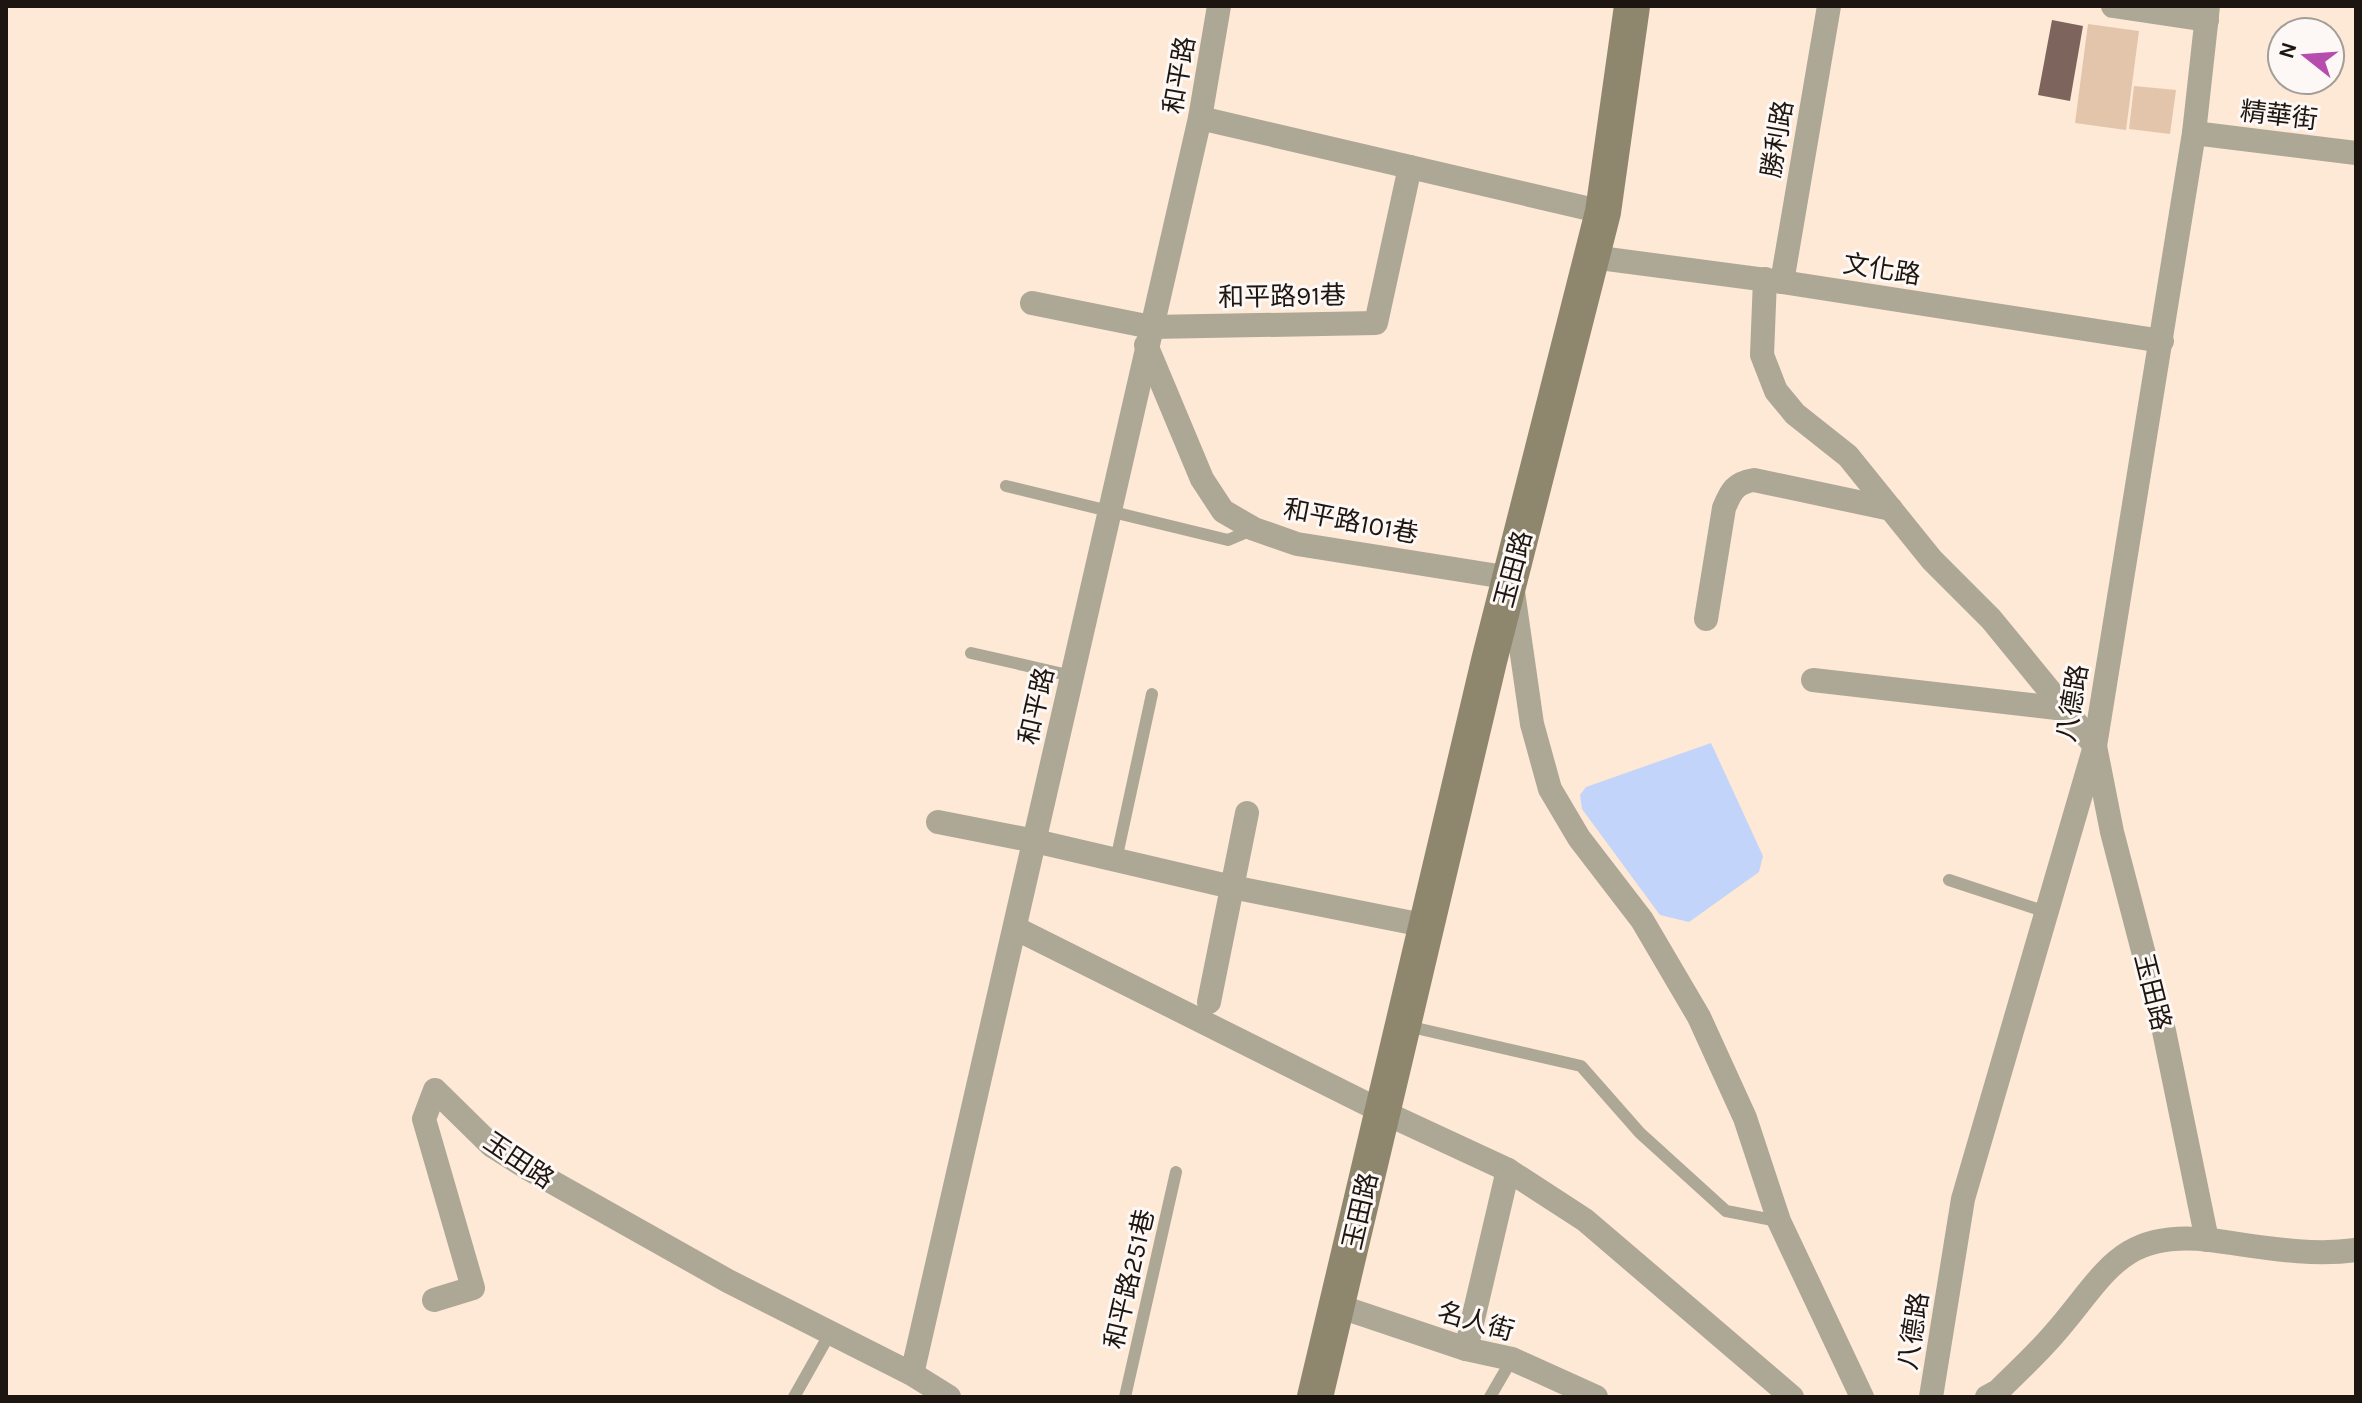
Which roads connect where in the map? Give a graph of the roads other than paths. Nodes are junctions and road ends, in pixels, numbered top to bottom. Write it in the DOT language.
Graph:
graph roads {
  1 [pos="1219,6"];
  2 [pos="1632,6"];
  3 [pos="1829,6"];
  4 [pos="2113,6"];
  5 [pos="2208,13"];
  6 [pos="1200,118"];
  7 [pos="2194,133"];
  8 [pos="2356,153"];
  9 [pos="1410,167"];
  10 [pos="1603,212"];
  11 [pos="1592,257"];
  12 [pos="1773,281"];
  13 [pos="1032,303"];
  14 [pos="1148,336"];
  15 [pos="2162,341"];
  16 [pos="1006,486"];
  17 [pos="1891,509"];
  18 [pos="1109,510"];
  19 [pos="1254,529"];
  20 [pos="1511,578"];
  21 [pos="1706,619"];
  22 [pos="971,653"];
  23 [pos="1072,676"];
  24 [pos="1813,680"];
  25 [pos="1152,694"];
  26 [pos="2065,709"];
  27 [pos="2095,746"];
  28 [pos="1247,813"];
  29 [pos="938,822"];
  30 [pos="1035,841"];
  31 [pos="1116,860"];
  32 [pos="1949,880"];
  33 [pos="1232,887"];
  34 [pos="2046,912"];
  35 [pos="1428,926"];
  36 [pos="1015,928"];
  37 [pos="1209,1002"];
  38 [pos="1404,1025"];
  39 [pos="1383,1112"];
  40 [pos="1508,1170"];
  41 [pos="1176,1172"];
  42 [pos="1779,1221"];
  43 [pos="2207,1240"];
  44 [pos="2356,1250"];
  45 [pos="434,1300"];
  46 [pos="1338,1306"];
  47 [pos="829,1335"];
  48 [pos="1466,1349"];
  49 [pos="1512,1359"];
  50 [pos="912,1374"];
  51 [pos="794,1397"];
  52 [pos="949,1397"];
  53 [pos="1125,1397"];
  54 [pos="1315,1397"];
  55 [pos="1490,1397"];
  56 [pos="1596,1397"];
  57 [pos="1792,1397"];
  58 [pos="1862,1397"];
  59 [pos="1931,1397"];
  60 [pos="1987,1397"];
  1 -- 6 [label="street, 和平路"];
  2 -- 10 [label="street, 玉田路"];
  3 -- 12 [label="street, 勝利路"];
  4 -- 5 [label="street"];
  5 -- 7 [label="street, 八德路"];
  6 -- 9 [label="street"];
  6 -- 14 [label="street, 和平路"];
  7 -- 8 [label="street, 精華街"];
  7 -- 15 [label="street, 八德路"];
  9 -- 10 [label="street"];
  9 -- 14 [label="street, 和平路91巷"];
  10 -- 11 [label="street, 玉田路"];
  11 -- 12 [label="street, 文化路"];
  11 -- 20 [label="street, 玉田路"];
  12 -- 15 [label="street, 文化路"];
  12 -- 17 [label="street, 勝利路"];
  13 -- 14 [label="street, 和平路91巷"];
  14 -- 18 [label="street, 和平路"];
  14 -- 19 [label="street, 和平路101巷"];
  15 -- 27 [label="street, 八德路"];
  16 -- 18 [label="lane"];
  17 -- 21 [label="street"];
  17 -- 26 [label="street, 勝利路"];
  18 -- 19 [label="lane"];
  18 -- 23 [label="street, 和平路"];
  19 -- 20 [label="street, 和平路101巷"];
  20 -- 35 [label="street, 玉田路"];
  20 -- 42 [label="street"];
  22 -- 23 [label="lane"];
  23 -- 30 [label="street, 和平路"];
  24 -- 26 [label="street, 八德路"];
  25 -- 31 [label="lane"];
  26 -- 27 [label="street, 勝利路"];
  27 -- 34 [label="street, 八德路"];
  27 -- 43 [label="street, 玉田路"];
  28 -- 33 [label="street"];
  29 -- 30 [label="street"];
  30 -- 31 [label="street"];
  30 -- 36 [label="street, 和平路"];
  31 -- 33 [label="street"];
  32 -- 34 [label="lane"];
  33 -- 35 [label="street"];
  33 -- 37 [label="street"];
  34 -- 59 [label="street, 八德路"];
  35 -- 38 [label="street, 玉田路"];
  36 -- 39 [label="street"];
  36 -- 50 [label="street, 和平路"];
  38 -- 39 [label="street, 玉田路"];
  38 -- 42 [label="lane"];
  39 -- 40 [label="street"];
  39 -- 46 [label="street, 玉田路"];
  40 -- 48 [label="street"];
  40 -- 57 [label="street"];
  41 -- 53 [label="lane, 和平路251巷"];
  42 -- 58 [label="street"];
  43 -- 44 [label="street"];
  43 -- 60 [label="street"];
  45 -- 47 [label="street, 玉田路"];
  46 -- 48 [label="street, 名人街"];
  46 -- 54 [label="street, 玉田路"];
  47 -- 50 [label="street, 玉田路"];
  47 -- 51 [label="lane"];
  48 -- 49 [label="street, 名人街"];
  49 -- 55 [label="lane"];
  49 -- 56 [label="street, 名人街"];
  50 -- 52 [label="street"];
}
